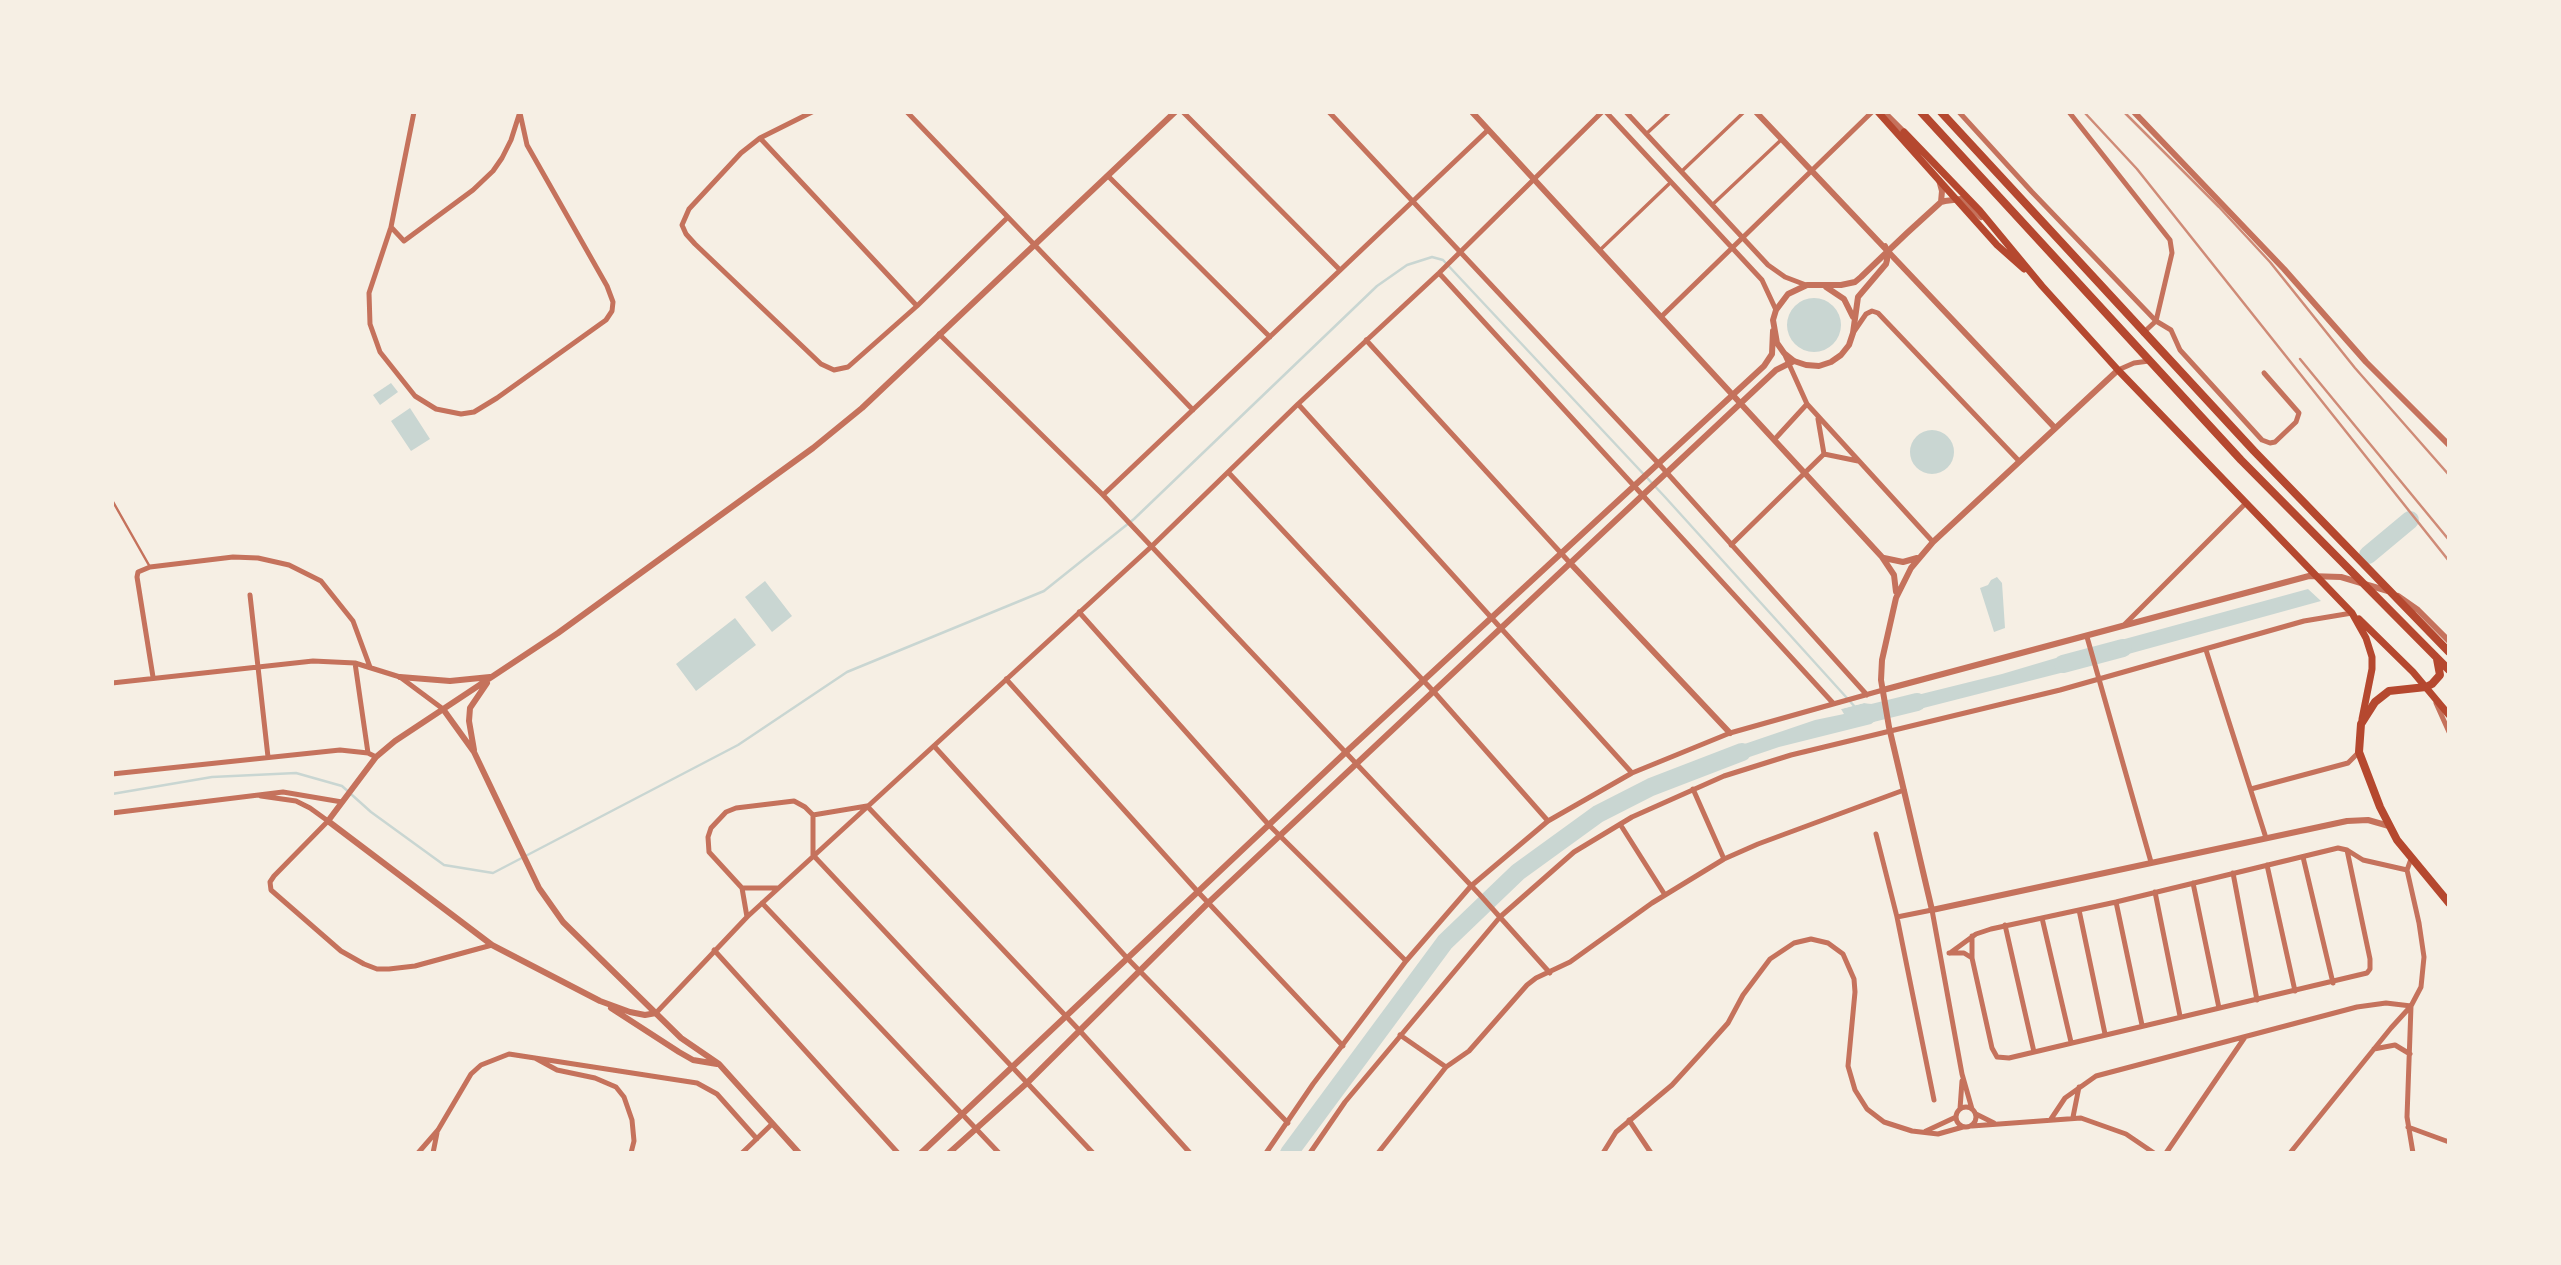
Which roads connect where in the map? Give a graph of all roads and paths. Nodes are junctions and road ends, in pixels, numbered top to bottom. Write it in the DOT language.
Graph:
graph roads {
  1 [pos="414,112"];
  2 [pos="812,112"];
  3 [pos="907,112"];
  4 [pos="1175,112"];
  5 [pos="1183,112"];
  6 [pos="1329,112"];
  7 [pos="1472,112"];
  8 [pos="1604,112"];
  9 [pos="1626,112"];
  10 [pos="1670,112"];
  11 [pos="1744,112"];
  12 [pos="1756,112"];
  13 [pos="1872,112"];
  14 [pos="1878,112"];
  15 [pos="1884,112"];
  16 [pos="1921,112"];
  17 [pos="1941,112"];
  18 [pos="1959,112"];
  19 [pos="2069,112"];
  20 [pos="2134,112"];
  21 [pos="520,113"];
  22 [pos="1488,130"];
  23 [pos="1904,132"];
  24 [pos="1646,134"];
  25 [pos="760,138"];
  26 [pos="1782,138"];
  27 [pos="511,140"];
  28 [pos="527,145"];
  29 [pos="1813,170"];
  30 [pos="1682,172"];
  31 [pos="1108,176"];
  32 [pos="1534,179"];
  33 [pos="1938,180"];
  34 [pos="1671,182"];
  35 [pos="1955,198"];
  36 [pos="1413,201"];
  37 [pos="1941,202"];
  38 [pos="1712,205"];
  39 [pos="1006,218"];
  40 [pos="391,227"];
  41 [pos="1742,237"];
  42 [pos="2007,243"];
  43 [pos="1034,247"];
  44 [pos="1732,247"];
  45 [pos="1600,250"];
  46 [pos="1887,250"];
  47 [pos="1459,254"];
  48 [pos="1340,270"];
  49 [pos="1440,272"];
  50 [pos="1807,285"];
  51 [pos="1817,285"];
  52 [pos="2042,286"];
  53 [pos="917,306"];
  54 [pos="1776,310"];
  55 [pos="1662,316"];
  56 [pos="1854,320"];
  57 [pos="2156,321"];
  58 [pos="1773,331"];
  59 [pos="1853,333"];
  60 [pos="2143,333"];
  61 [pos="939,334"];
  62 [pos="1270,337"];
  63 [pos="1366,340"];
  64 [pos="2149,361"];
  65 [pos="1791,362"];
  66 [pos="2118,370"];
  67 [pos="2264,373"];
  68 [pos="1734,394"];
  69 [pos="1742,403"];
  70 [pos="1298,404"];
  71 [pos="1807,404"];
  72 [pos="1193,410"];
  73 [pos="1818,416"];
  74 [pos="2055,428"];
  75 [pos="1774,440"];
  76 [pos="2449,446"];
  77 [pos="1824,454"];
  78 [pos="1858,461"];
  79 [pos="2019,461"];
  80 [pos="1658,465"];
  81 [pos="1228,472"];
  82 [pos="1805,474"];
  83 [pos="1666,475"];
  84 [pos="1637,485"];
  85 [pos="1645,494"];
  86 [pos="1103,495"];
  87 [pos="112,500"];
  88 [pos="2246,503"];
  89 [pos="1933,541"];
  90 [pos="1731,545"];
  91 [pos="1152,546"];
  92 [pos="1562,554"];
  93 [pos="1882,557"];
  94 [pos="1919,557"];
  95 [pos="1571,564"];
  96 [pos="150,567"];
  97 [pos="250,595"];
  98 [pos="1896,598"];
  99 [pos="1079,612"];
  100 [pos="2354,615"];
  101 [pos="1492,618"];
  102 [pos="2123,627"];
  103 [pos="1501,630"];
  104 [pos="2088,640"];
  105 [pos="2449,641"];
  106 [pos="2206,650"];
  107 [pos="2449,652"];
  108 [pos="2436,656"];
  109 [pos="355,663"];
  110 [pos="258,666"];
  111 [pos="370,667"];
  112 [pos="2449,670"];
  113 [pos="153,677"];
  114 [pos="400,677"];
  115 [pos="492,677"];
  116 [pos="1006,679"];
  117 [pos="2100,679"];
  118 [pos="1423,681"];
  119 [pos="112,683"];
  120 [pos="2426,687"];
  121 [pos="1435,692"];
  122 [pos="1882,692"];
  123 [pos="1867,695"];
  124 [pos="2434,698"];
  125 [pos="1835,703"];
  126 [pos="443,709"];
  127 [pos="2449,715"];
  128 [pos="2361,723"];
  129 [pos="1889,729"];
  130 [pos="2449,732"];
  131 [pos="1730,733"];
  132 [pos="934,746"];
  133 [pos="474,752"];
  134 [pos="1346,752"];
  135 [pos="2359,752"];
  136 [pos="368,753"];
  137 [pos="268,757"];
  138 [pos="376,757"];
  139 [pos="1357,765"];
  140 [pos="1632,773"];
  141 [pos="112,774"];
  142 [pos="1693,789"];
  143 [pos="2251,789"];
  144 [pos="1904,790"];
  145 [pos="261,796"];
  146 [pos="343,800"];
  147 [pos="866,806"];
  148 [pos="112,813"];
  149 [pos="813,815"];
  150 [pos="328,821"];
  151 [pos="1548,821"];
  152 [pos="1620,824"];
  153 [pos="1269,825"];
  154 [pos="2389,826"];
  155 [pos="1876,834"];
  156 [pos="1280,836"];
  157 [pos="2266,838"];
  158 [pos="2347,850"];
  159 [pos="813,855"];
  160 [pos="2303,857"];
  161 [pos="1724,859"];
  162 [pos="2412,859"];
  163 [pos="2151,862"];
  164 [pos="2267,865"];
  165 [pos="2407,870"];
  166 [pos="2233,873"];
  167 [pos="2193,883"];
  168 [pos="1471,886"];
  169 [pos="742,888"];
  170 [pos="777,888"];
  171 [pos="2155,892"];
  172 [pos="1199,893"];
  173 [pos="1665,895"];
  174 [pos="2116,902"];
  175 [pos="762,903"];
  176 [pos="1208,903"];
  177 [pos="2449,903"];
  178 [pos="1932,909"];
  179 [pos="2079,910"];
  180 [pos="747,917"];
  181 [pos="1500,917"];
  182 [pos="1898,917"];
  183 [pos="2042,918"];
  184 [pos="2005,925"];
  185 [pos="1972,936"];
  186 [pos="492,946"];
  187 [pos="714,950"];
  188 [pos="1950,953"];
  189 [pos="1941,954"];
  190 [pos="1127,958"];
  191 [pos="1972,958"];
  192 [pos="1406,961"];
  193 [pos="1139,971"];
  194 [pos="1550,972"];
  195 [pos="2333,982"];
  196 [pos="2295,991"];
  197 [pos="2257,1000"];
  198 [pos="600,1001"];
  199 [pos="2411,1006"];
  200 [pos="2219,1008"];
  201 [pos="656,1013"];
  202 [pos="2180,1016"];
  203 [pos="1066,1018"];
  204 [pos="2142,1025"];
  205 [pos="1080,1031"];
  206 [pos="2105,1034"];
  207 [pos="1400,1035"];
  208 [pos="2246,1037"];
  209 [pos="2071,1042"];
  210 [pos="1343,1046"];
  211 [pos="2374,1049"];
  212 [pos="2034,1052"];
  213 [pos="2410,1054"];
  214 [pos="532,1056"];
  215 [pos="719,1064"];
  216 [pos="1013,1068"];
  217 [pos="1446,1068"];
  218 [pos="1962,1074"];
  219 [pos="1027,1083"];
  220 [pos="2079,1087"];
  221 [pos="1934,1100"];
  222 [pos="1960,1109"];
  223 [pos="1974,1112"];
  224 [pos="963,1114"];
  225 [pos="1956,1117"];
  226 [pos="2073,1117"];
  227 [pos="2051,1119"];
  228 [pos="1629,1120"];
  229 [pos="1288,1123"];
  230 [pos="772,1124"];
  231 [pos="1997,1125"];
  232 [pos="1972,1126"];
  233 [pos="1963,1127"];
  234 [pos="2408,1127"];
  235 [pos="976,1129"];
  236 [pos="438,1130"];
  237 [pos="1923,1133"];
  238 [pos="757,1139"];
  239 [pos="2449,1142"];
  240 [pos="418,1153"];
  241 [pos="433,1153"];
  242 [pos="631,1153"];
  243 [pos="742,1153"];
  244 [pos="799,1153"];
  245 [pos="898,1153"];
  246 [pos="921,1153"];
  247 [pos="949,1153"];
  248 [pos="999,1153"];
  249 [pos="1093,1153"];
  250 [pos="1190,1153"];
  251 [pos="1266,1153"];
  252 [pos="1310,1153"];
  253 [pos="1378,1153"];
  254 [pos="1603,1153"];
  255 [pos="1651,1153"];
  256 [pos="2154,1153"];
  257 [pos="2166,1153"];
  258 [pos="2290,1153"];
  259 [pos="2413,1153"];
  1 -- 40 [label="street"];
  2 -- 25 [label="street"];
  3 -- 39 [label="street"];
  4 -- 31 [label="street"];
  5 -- 48 [label="street"];
  6 -- 36 [label="street"];
  7 -- 22 [label="street"];
  8 -- 32 [label="street"];
  8 -- 34 [label="street"];
  9 -- 24 [label="street"];
  10 -- 24 [label="street"];
  11 -- 30 [label="street"];
  12 -- 26 [label="street"];
  13 -- 29 [label="street"];
  14 -- 33 [label="main road"];
  15 -- 23 [label="street"];
  16 -- 64 [label="main road"];
  17 -- 60 [label="main road"];
  18 -- 57 [label="street"];
  19 -- 57 [label="street"];
  20 -- 76 [label="street"];
  21 -- 27 [label="street"];
  21 -- 28 [label="street"];
  22 -- 32 [label="street"];
  22 -- 36 [label="street"];
  23 -- 42 [label="main road"];
  24 -- 30 [label="street"];
  25 -- 53 [label="street"];
  25 -- 53 [label="street"];
  26 -- 29 [label="street"];
  26 -- 38 [label="street"];
  27 -- 28 [label="street"];
  27 -- 40 [label="street"];
  28 -- 40 [label="street"];
  29 -- 41 [label="street"];
  29 -- 46 [label="street"];
  30 -- 38 [label="street"];
  31 -- 43 [label="street"];
  31 -- 62 [label="street"];
  32 -- 45 [label="street"];
  32 -- 47 [label="street"];
  33 -- 35 [label="main road"];
  33 -- 37 [label="street"];
  34 -- 44 [label="street"];
  34 -- 45 [label="street"];
  35 -- 37 [label="street"];
  35 -- 42 [label="street"];
  35 -- 52 [label="main road"];
  36 -- 47 [label="street"];
  36 -- 48 [label="street"];
  37 -- 46 [label="street"];
  38 -- 41 [label="street"];
  39 -- 43 [label="street"];
  39 -- 53 [label="street"];
  41 -- 44 [label="street"];
  41 -- 50 [label="street"];
  42 -- 52 [label="main road"];
  43 -- 61 [label="street"];
  43 -- 72 [label="street"];
  44 -- 54 [label="street"];
  44 -- 55 [label="street"];
  45 -- 55 [label="street"];
  46 -- 51 [label="street"];
  46 -- 56 [label="street"];
  46 -- 74 [label="street"];
  47 -- 49 [label="street"];
  47 -- 80 [label="street"];
  48 -- 62 [label="street"];
  49 -- 63 [label="street"];
  49 -- 84 [label="street"];
  50 -- 51 [label="street"];
  50 -- 54 [label="street"];
  51 -- 56 [label="street"];
  52 -- 66 [label="main road"];
  54 -- 58 [label="street"];
  55 -- 68 [label="street"];
  56 -- 59 [label="street"];
  57 -- 60 [label="street"];
  57 -- 67 [label="street"];
  58 -- 65 [label="street"];
  58 -- 68 [label="street"];
  59 -- 65 [label="street"];
  59 -- 79 [label="street"];
  60 -- 107 [label="main road"];
  61 -- 86 [label="street"];
  61 -- 115 [label="street"];
  62 -- 72 [label="street"];
  63 -- 70 [label="street"];
  63 -- 92 [label="street"];
  64 -- 66 [label="street"];
  64 -- 108 [label="main road"];
  65 -- 69 [label="street"];
  65 -- 71 [label="street"];
  66 -- 74 [label="street"];
  66 -- 88 [label="main road"];
  68 -- 69 [label="street"];
  68 -- 80 [label="street"];
  69 -- 75 [label="street"];
  69 -- 83 [label="street"];
  70 -- 81 [label="street"];
  70 -- 101 [label="street"];
  71 -- 73 [label="street"];
  71 -- 75 [label="street"];
  72 -- 86 [label="street"];
  73 -- 77 [label="street"];
  73 -- 78 [label="street"];
  74 -- 79 [label="street"];
  75 -- 82 [label="street"];
  77 -- 78 [label="street"];
  77 -- 82 [label="street"];
  78 -- 89 [label="street"];
  79 -- 89 [label="street"];
  80 -- 83 [label="street"];
  80 -- 84 [label="street"];
  81 -- 91 [label="street"];
  81 -- 118 [label="street"];
  82 -- 90 [label="street"];
  82 -- 93 [label="street"];
  83 -- 85 [label="street"];
  83 -- 90 [label="street"];
  84 -- 85 [label="street"];
  84 -- 92 [label="street"];
  85 -- 95 [label="street"];
  85 -- 125 [label="street"];
  86 -- 91 [label="street"];
  87 -- 96 [label="lane"];
  88 -- 100 [label="main road"];
  88 -- 102 [label="street"];
  89 -- 94 [label="street"];
  90 -- 123 [label="street"];
  91 -- 99 [label="street"];
  91 -- 134 [label="street"];
  92 -- 95 [label="street"];
  92 -- 101 [label="street"];
  93 -- 94 [label="street"];
  93 -- 98 [label="street"];
  94 -- 98 [label="street"];
  95 -- 103 [label="street"];
  95 -- 131 [label="street"];
  96 -- 111 [label="street"];
  96 -- 113 [label="street"];
  97 -- 110 [label="street"];
  98 -- 122 [label="street"];
  99 -- 116 [label="street"];
  99 -- 153 [label="street"];
  100 -- 106 [label="street"];
  100 -- 120 [label="main road"];
  100 -- 128 [label="main road"];
  101 -- 103 [label="street"];
  101 -- 118 [label="street"];
  102 -- 104 [label="street"];
  102 -- 105 [label="street"];
  103 -- 121 [label="street"];
  103 -- 140 [label="street"];
  104 -- 117 [label="street"];
  104 -- 122 [label="street"];
  106 -- 117 [label="street"];
  106 -- 143 [label="street"];
  108 -- 112 [label="main road"];
  108 -- 120 [label="main road"];
  109 -- 110 [label="street"];
  109 -- 111 [label="street"];
  109 -- 136 [label="street"];
  110 -- 113 [label="street"];
  110 -- 137 [label="street"];
  111 -- 114 [label="street"];
  113 -- 119 [label="street"];
  114 -- 115 [label="street"];
  114 -- 126 [label="street"];
  115 -- 126 [label="street"];
  115 -- 133 [label="street"];
  116 -- 132 [label="street"];
  116 -- 172 [label="street"];
  117 -- 129 [label="street"];
  117 -- 163 [label="street"];
  118 -- 121 [label="street"];
  118 -- 134 [label="street"];
  120 -- 124 [label="main road"];
  120 -- 128 [label="main road"];
  121 -- 139 [label="street"];
  121 -- 151 [label="street"];
  122 -- 123 [label="street"];
  122 -- 129 [label="street"];
  123 -- 125 [label="street"];
  124 -- 127 [label="main road"];
  124 -- 130 [label="street"];
  125 -- 131 [label="street"];
  126 -- 133 [label="street"];
  126 -- 138 [label="street"];
  128 -- 135 [label="main road"];
  129 -- 142 [label="street"];
  129 -- 144 [label="street"];
  131 -- 140 [label="street"];
  132 -- 147 [label="street"];
  132 -- 190 [label="street"];
  133 -- 201 [label="street"];
  134 -- 139 [label="street"];
  134 -- 153 [label="street"];
  135 -- 143 [label="street"];
  135 -- 154 [label="main road"];
  136 -- 137 [label="street"];
  136 -- 138 [label="street"];
  137 -- 141 [label="street"];
  138 -- 146 [label="street"];
  139 -- 156 [label="street"];
  139 -- 168 [label="street"];
  140 -- 151 [label="street"];
  142 -- 152 [label="street"];
  142 -- 161 [label="street"];
  143 -- 157 [label="street"];
  144 -- 161 [label="street"];
  144 -- 178 [label="street"];
  145 -- 146 [label="street"];
  145 -- 148 [label="street"];
  145 -- 150 [label="street"];
  146 -- 150 [label="street"];
  147 -- 149 [label="street"];
  147 -- 159 [label="street"];
  147 -- 203 [label="street"];
  149 -- 159 [label="street"];
  149 -- 169 [label="street"];
  150 -- 186 [label="street"];
  150 -- 186 [label="street"];
  151 -- 168 [label="street"];
  152 -- 173 [label="street"];
  152 -- 181 [label="street"];
  153 -- 156 [label="street"];
  153 -- 172 [label="street"];
  154 -- 157 [label="street"];
  154 -- 162 [label="main road"];
  155 -- 182 [label="street"];
  156 -- 176 [label="street"];
  156 -- 192 [label="street"];
  157 -- 163 [label="street"];
  158 -- 160 [label="street"];
  158 -- 165 [label="street"];
  158 -- 195 [label="street"];
  159 -- 170 [label="street"];
  159 -- 216 [label="street"];
  160 -- 164 [label="street"];
  160 -- 195 [label="street"];
  161 -- 173 [label="street"];
  162 -- 165 [label="street"];
  162 -- 177 [label="main road"];
  163 -- 178 [label="street"];
  164 -- 166 [label="street"];
  164 -- 196 [label="street"];
  165 -- 199 [label="street"];
  166 -- 167 [label="street"];
  166 -- 197 [label="street"];
  167 -- 171 [label="street"];
  167 -- 200 [label="street"];
  168 -- 181 [label="street"];
  168 -- 192 [label="street"];
  169 -- 170 [label="street"];
  169 -- 180 [label="street"];
  170 -- 175 [label="street"];
  171 -- 174 [label="street"];
  171 -- 202 [label="street"];
  172 -- 176 [label="street"];
  172 -- 190 [label="street"];
  173 -- 194 [label="street"];
  174 -- 179 [label="street"];
  174 -- 204 [label="street"];
  175 -- 180 [label="street"];
  175 -- 224 [label="street"];
  176 -- 193 [label="street"];
  176 -- 210 [label="street"];
  178 -- 182 [label="street"];
  178 -- 189 [label="street"];
  179 -- 183 [label="street"];
  179 -- 206 [label="street"];
  180 -- 187 [label="street"];
  181 -- 194 [label="street"];
  181 -- 207 [label="street"];
  182 -- 221 [label="street"];
  183 -- 184 [label="street"];
  183 -- 209 [label="street"];
  184 -- 185 [label="street"];
  184 -- 212 [label="street"];
  185 -- 188 [label="street"];
  185 -- 191 [label="street"];
  186 -- 198 [label="street"];
  187 -- 201 [label="street"];
  187 -- 245 [label="street"];
  188 -- 189 [label="street"];
  188 -- 191 [label="street"];
  189 -- 218 [label="street"];
  190 -- 193 [label="street"];
  190 -- 203 [label="street"];
  191 -- 212 [label="street"];
  192 -- 210 [label="street"];
  193 -- 205 [label="street"];
  193 -- 229 [label="street"];
  194 -- 217 [label="street"];
  195 -- 196 [label="street"];
  196 -- 197 [label="street"];
  197 -- 200 [label="street"];
  198 -- 201 [label="street"];
  198 -- 215 [label="street"];
  199 -- 208 [label="street"];
  199 -- 211 [label="street"];
  199 -- 213 [label="street"];
  200 -- 202 [label="street"];
  201 -- 215 [label="street"];
  202 -- 204 [label="street"];
  203 -- 205 [label="street"];
  203 -- 216 [label="street"];
  204 -- 206 [label="street"];
  205 -- 219 [label="street"];
  205 -- 250 [label="street"];
  206 -- 209 [label="street"];
  207 -- 217 [label="street"];
  207 -- 252 [label="street"];
  208 -- 220 [label="street"];
  208 -- 257 [label="street"];
  209 -- 212 [label="street"];
  210 -- 229 [label="street"];
  211 -- 213 [label="street"];
  211 -- 258 [label="street"];
  213 -- 234 [label="street"];
  214 -- 236 [label="street"];
  214 -- 238 [label="street"];
  214 -- 242 [label="street"];
  215 -- 230 [label="street"];
  216 -- 219 [label="street"];
  216 -- 224 [label="street"];
  217 -- 253 [label="street"];
  218 -- 222 [label="street"];
  218 -- 223 [label="street"];
  219 -- 235 [label="street"];
  219 -- 249 [label="street"];
  220 -- 226 [label="street"];
  220 -- 227 [label="street"];
  222 -- 223 [label="street"];
  222 -- 225 [label="street"];
  223 -- 231 [label="street"];
  223 -- 232 [label="street"];
  224 -- 235 [label="street"];
  224 -- 246 [label="street"];
  225 -- 233 [label="street"];
  225 -- 237 [label="street"];
  226 -- 227 [label="street"];
  226 -- 256 [label="street"];
  227 -- 231 [label="street"];
  228 -- 237 [label="street"];
  228 -- 254 [label="street"];
  228 -- 255 [label="street"];
  229 -- 251 [label="street"];
  230 -- 238 [label="street"];
  230 -- 244 [label="street"];
  231 -- 232 [label="street"];
  232 -- 233 [label="street"];
  233 -- 237 [label="street"];
  234 -- 239 [label="street"];
  234 -- 259 [label="street"];
  235 -- 247 [label="street"];
  235 -- 248 [label="street"];
  236 -- 240 [label="street"];
  236 -- 241 [label="street"];
  238 -- 243 [label="street"];
}
